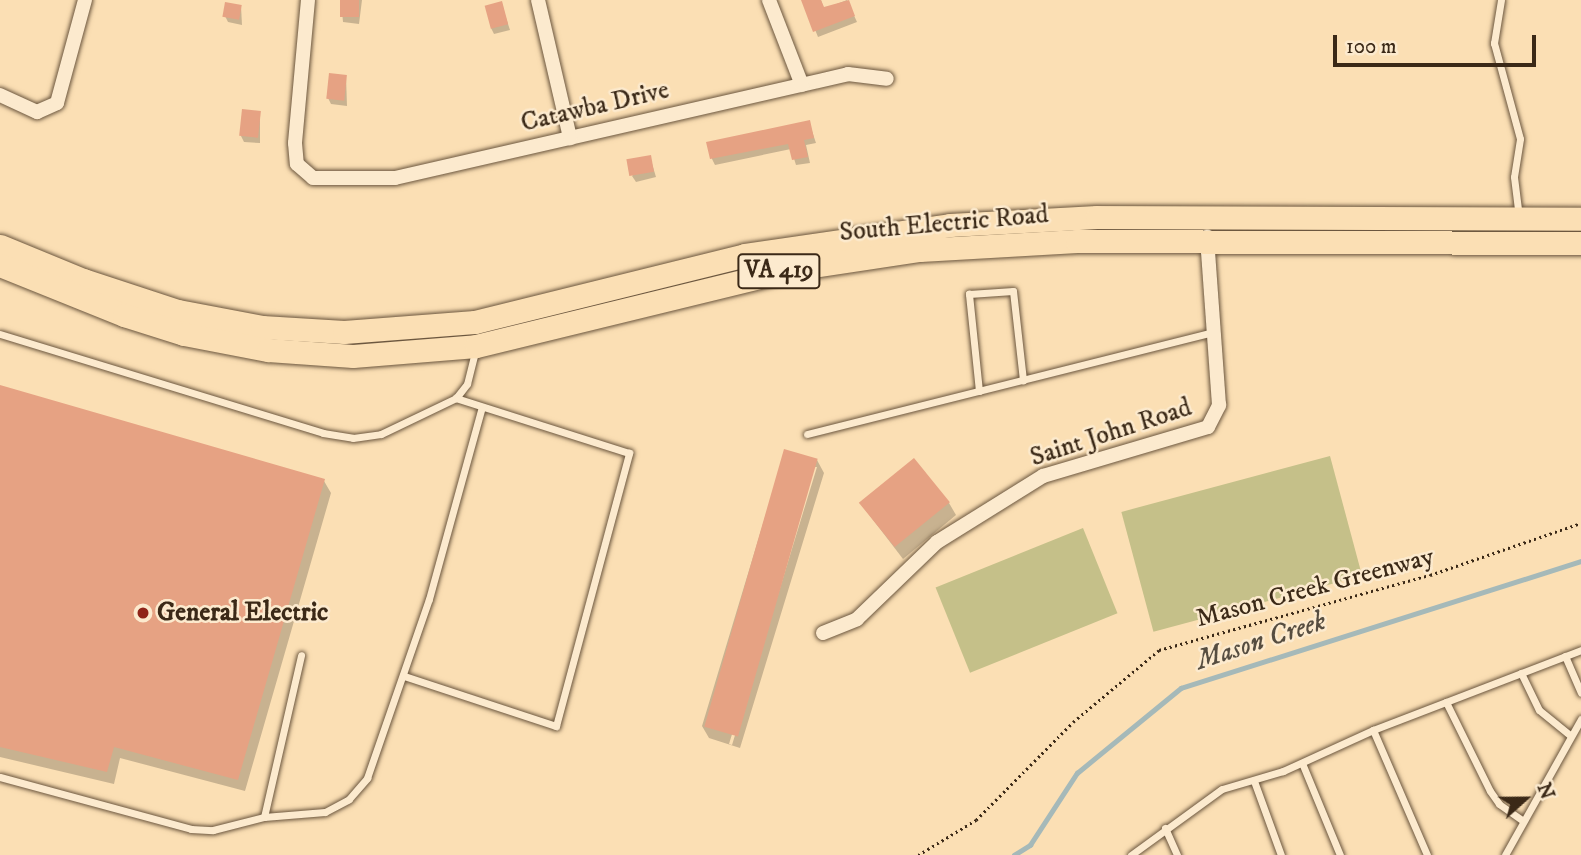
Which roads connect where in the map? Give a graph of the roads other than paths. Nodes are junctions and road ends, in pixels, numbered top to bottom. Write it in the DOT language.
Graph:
graph roads {
  1 [pos="85,0"];
  2 [pos="308,0"];
  3 [pos="538,0"];
  4 [pos="769,0"];
  5 [pos="1502,0"];
  6 [pos="887,79"];
  7 [pos="802,85"];
  8 [pos="0,95"];
  9 [pos="570,138"];
  10 [pos="1208,217"];
  11 [pos="1519,218"];
  12 [pos="1581,219"];
  13 [pos="1207,240"];
  14 [pos="1519,241"];
  15 [pos="1581,243"];
  16 [pos="0,246"];
  17 [pos="0,265"];
  18 [pos="475,322"];
  19 [pos="1214,332"];
  20 [pos="0,334"];
  21 [pos="476,346"];
  22 [pos="1023,380"];
  23 [pos="979,391"];
  24 [pos="456,398"];
  25 [pos="482,407"];
  26 [pos="807,434"];
  27 [pos="823,633"];
  28 [pos="1581,650"];
  29 [pos="301,655"];
  30 [pos="1565,656"];
  31 [pos="1521,673"];
  32 [pos="404,676"];
  33 [pos="1581,693"];
  34 [pos="1446,702"];
  35 [pos="1581,719"];
  36 [pos="1373,730"];
  37 [pos="1570,735"];
  38 [pos="1302,763"];
  39 [pos="0,777"];
  40 [pos="1254,781"];
  41 [pos="264,817"];
  42 [pos="1523,821"];
  43 [pos="1165,828"];
  44 [pos="1131,855"];
  45 [pos="1177,855"];
  46 [pos="1281,855"];
  47 [pos="1340,855"];
  48 [pos="1427,855"];
  49 [pos="1505,855"];
  1 -- 8 [label="street"];
  2 -- 9 [label="street, Catawba Drive"];
  3 -- 9 [label="street"];
  4 -- 7 [label="street"];
  5 -- 11 [label="lane"];
  6 -- 7 [label="street, Catawba Drive"];
  7 -- 9 [label="street, Catawba Drive"];
  10 -- 11 [label="main road, South Electric Road / VA 419"];
  10 -- 13 [label="street, Saint John Road"];
  10 -- 18 [label="main road, South Electric Road / VA 419"];
  11 -- 12 [label="main road, South Electric Road / VA 419"];
  11 -- 14 [label="lane"];
  13 -- 14 [label="main road, South Electric Road / VA 419"];
  13 -- 19 [label="street, Saint John Road"];
  13 -- 21 [label="main road, South Electric Road / VA 419"];
  14 -- 15 [label="main road, South Electric Road / VA 419"];
  16 -- 18 [label="main road, South Electric Road / VA 419"];
  17 -- 21 [label="main road, South Electric Road / VA 419"];
  18 -- 21 [label="lane"];
  19 -- 22 [label="lane"];
  19 -- 27 [label="street, Saint John Road"];
  20 -- 24 [label="lane"];
  21 -- 24 [label="lane"];
  22 -- 23 [label="lane"];
  22 -- 23 [label="lane"];
  23 -- 26 [label="lane"];
  24 -- 25 [label="lane"];
  25 -- 32 [label="lane"];
  25 -- 32 [label="lane"];
  28 -- 30 [label="lane"];
  29 -- 41 [label="lane"];
  30 -- 31 [label="lane"];
  30 -- 33 [label="lane"];
  31 -- 34 [label="lane"];
  31 -- 37 [label="lane"];
  32 -- 41 [label="lane"];
  34 -- 36 [label="lane"];
  34 -- 42 [label="lane"];
  35 -- 37 [label="lane"];
  36 -- 38 [label="lane"];
  36 -- 48 [label="lane"];
  37 -- 42 [label="lane"];
  38 -- 40 [label="lane"];
  38 -- 47 [label="lane"];
  39 -- 41 [label="lane"];
  40 -- 43 [label="lane"];
  40 -- 46 [label="lane"];
  42 -- 49 [label="lane"];
  43 -- 44 [label="lane"];
  43 -- 45 [label="lane"];
}
